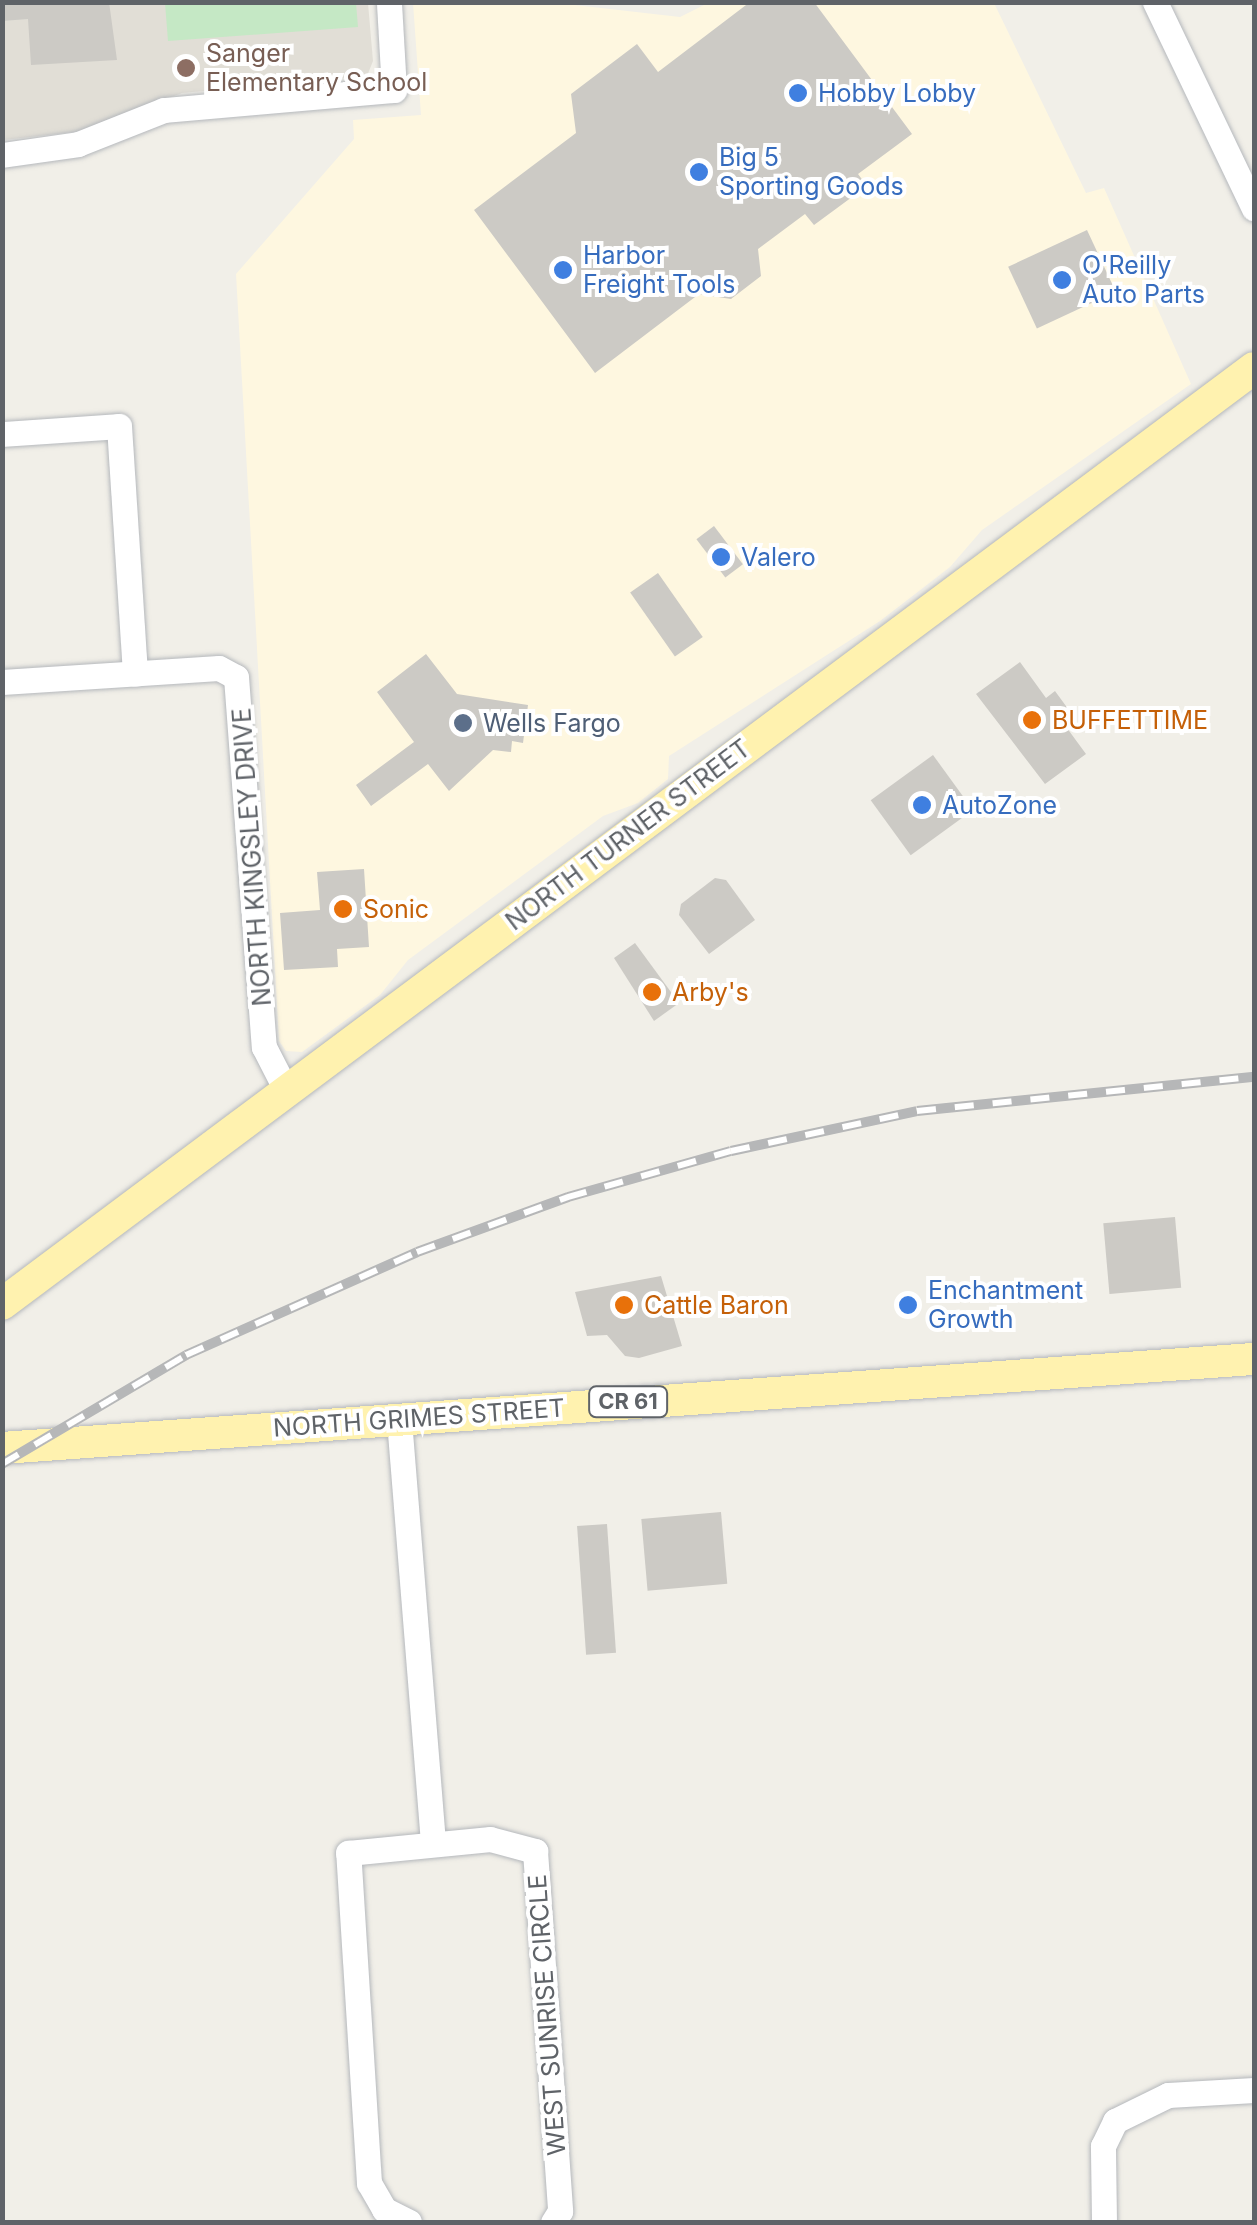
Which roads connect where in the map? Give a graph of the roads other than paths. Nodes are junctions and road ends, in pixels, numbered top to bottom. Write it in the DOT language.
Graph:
graph roads {
  1 [pos="389,2"];
  2 [pos="1156,2"];
  3 [pos="2,155"];
  4 [pos="1254,209"];
  5 [pos="1254,368"];
  6 [pos="2,434"];
  7 [pos="135,673"];
  8 [pos="2,682"];
  9 [pos="286,1090"];
  10 [pos="2,1304"];
  11 [pos="1254,1359"];
  12 [pos="399,1420"];
  13 [pos="2,1448"];
  14 [pos="433,1842"];
  15 [pos="1254,2090"];
  16 [pos="409,2222"];
  17 [pos="553,2222"];
  18 [pos="1104,2222"];
  1 -- 3 [label="street"];
  2 -- 4 [label="street"];
  5 -- 9 [label="main road, NORTH TURNER STREET"];
  6 -- 7 [label="street"];
  7 -- 8 [label="street, NORTH KINGSLEY DRIVE"];
  7 -- 9 [label="street, NORTH KINGSLEY DRIVE"];
  9 -- 10 [label="main road, NORTH TURNER STREET"];
  11 -- 12 [label="main road, NORTH GRIMES STREET / CR 61"];
  12 -- 13 [label="main road, NORTH GRIMES STREET / CR 61"];
  12 -- 14 [label="street"];
  14 -- 16 [label="street, WEST SUNRISE CIRCLE"];
  14 -- 17 [label="street, WEST SUNRISE CIRCLE"];
  15 -- 18 [label="street"];
}
